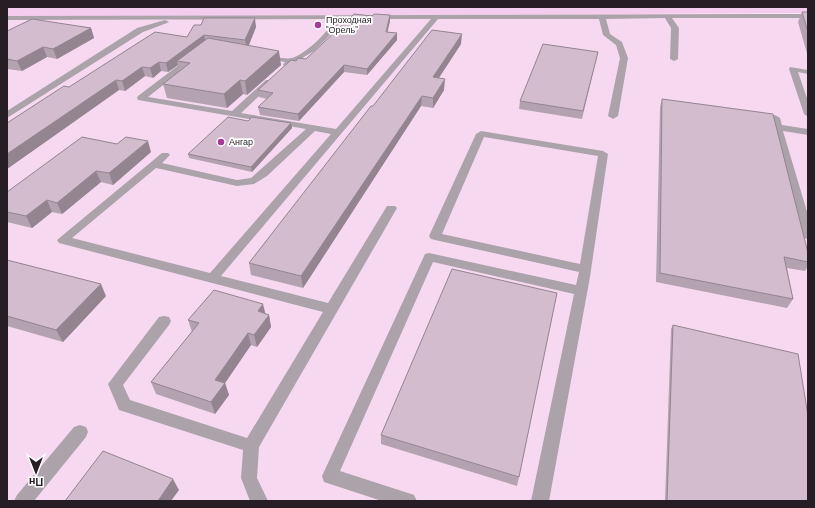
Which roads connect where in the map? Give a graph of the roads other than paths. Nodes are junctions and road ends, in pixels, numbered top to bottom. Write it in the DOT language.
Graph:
graph roads {
  1 [pos="435,16"];
  2 [pos="808,16"];
  3 [pos="340,17"];
  4 [pos="602,17"];
  5 [pos="666,17"];
  6 [pos="7,18"];
  7 [pos="199,18"];
  8 [pos="255,54"];
  9 [pos="197,56"];
  10 [pos="674,59"];
  11 [pos="292,60"];
  12 [pos="808,72"];
  13 [pos="234,114"];
  14 [pos="808,114"];
  15 [pos="7,115"];
  16 [pos="613,116"];
  17 [pos="313,128"];
  18 [pos="338,132"];
  19 [pos="808,132"];
  20 [pos="165,155"];
  21 [pos="154,164"];
  22 [pos="391,208"];
  23 [pos="808,235"];
  24 [pos="585,269"];
  25 [pos="213,278"];
  26 [pos="581,290"];
  27 [pos="331,308"];
  28 [pos="164,321"];
  29 [pos="80,432"];
  30 [pos="251,446"];
  31 [pos="23,501"];
  32 [pos="259,501"];
  33 [pos="408,501"];
  34 [pos="540,501"];
  1 -- 3 [label="street"];
  1 -- 4 [label="street"];
  1 -- 18 [label="street"];
  2 -- 5 [label="street"];
  3 -- 7 [label="street"];
  3 -- 11 [label="street"];
  4 -- 5 [label="street"];
  4 -- 16 [label="street"];
  5 -- 10 [label="street"];
  6 -- 7 [label="street"];
  7 -- 15 [label="street"];
  8 -- 11 [label="street"];
  9 -- 13 [label="street"];
  11 -- 13 [label="street"];
  12 -- 14 [label="street"];
  13 -- 17 [label="street"];
  17 -- 18 [label="street"];
  17 -- 21 [label="street"];
  18 -- 25 [label="street"];
  19 -- 23 [label="street"];
  20 -- 21 [label="street"];
  21 -- 25 [label="street"];
  22 -- 27 [label="street"];
  24 -- 24 [label="street"];
  24 -- 26 [label="street"];
  25 -- 27 [label="street"];
  26 -- 33 [label="street"];
  26 -- 34 [label="street"];
  27 -- 30 [label="street"];
  28 -- 30 [label="street"];
  29 -- 31 [label="street"];
  30 -- 32 [label="street"];
}
